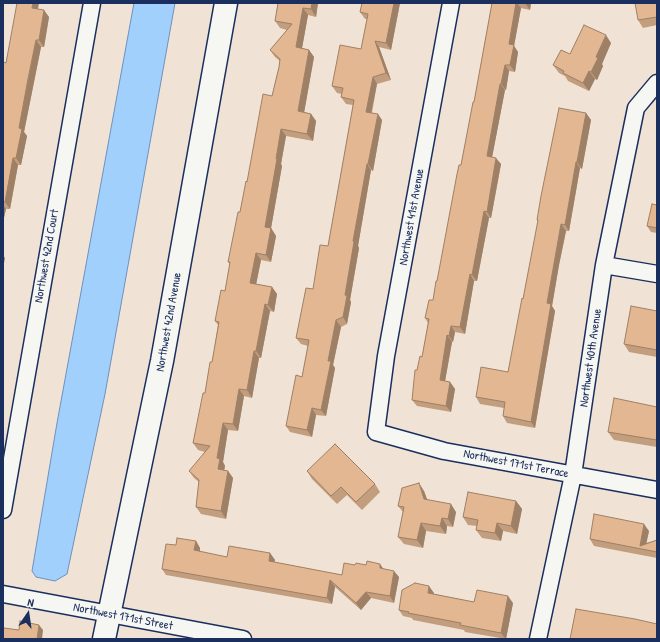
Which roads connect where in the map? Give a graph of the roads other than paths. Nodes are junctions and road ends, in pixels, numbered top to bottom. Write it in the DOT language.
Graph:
graph roads {
  1 [pos="92,3"];
  2 [pos="226,3"];
  3 [pos="451,3"];
  4 [pos="657,83"];
  5 [pos="604,265"];
  6 [pos="657,274"];
  7 [pos="376,432"];
  8 [pos="573,475"];
  9 [pos="657,490"];
  10 [pos="3,510"];
  11 [pos="3,594"];
  12 [pos="109,614"];
  13 [pos="104,639"];
  14 [pos="243,639"];
  15 [pos="538,639"];
  1 -- 10 [label="street, Northwest 42nd Court"];
  2 -- 12 [label="street, Northwest 42nd Avenue"];
  3 -- 7 [label="street, Northwest 41st Avenue"];
  4 -- 5 [label="street, Northwest 40th Avenue"];
  5 -- 6 [label="street"];
  5 -- 8 [label="street, Northwest 40th Avenue"];
  7 -- 8 [label="street, Northwest 171st Terrace"];
  8 -- 9 [label="street, Northwest 171st Terrace"];
  8 -- 15 [label="street, Northwest 40th Avenue"];
  11 -- 12 [label="street, Northwest 171st Street"];
  12 -- 13 [label="street, Northwest 42nd Avenue"];
  12 -- 14 [label="street, Northwest 171st Street"];
}
